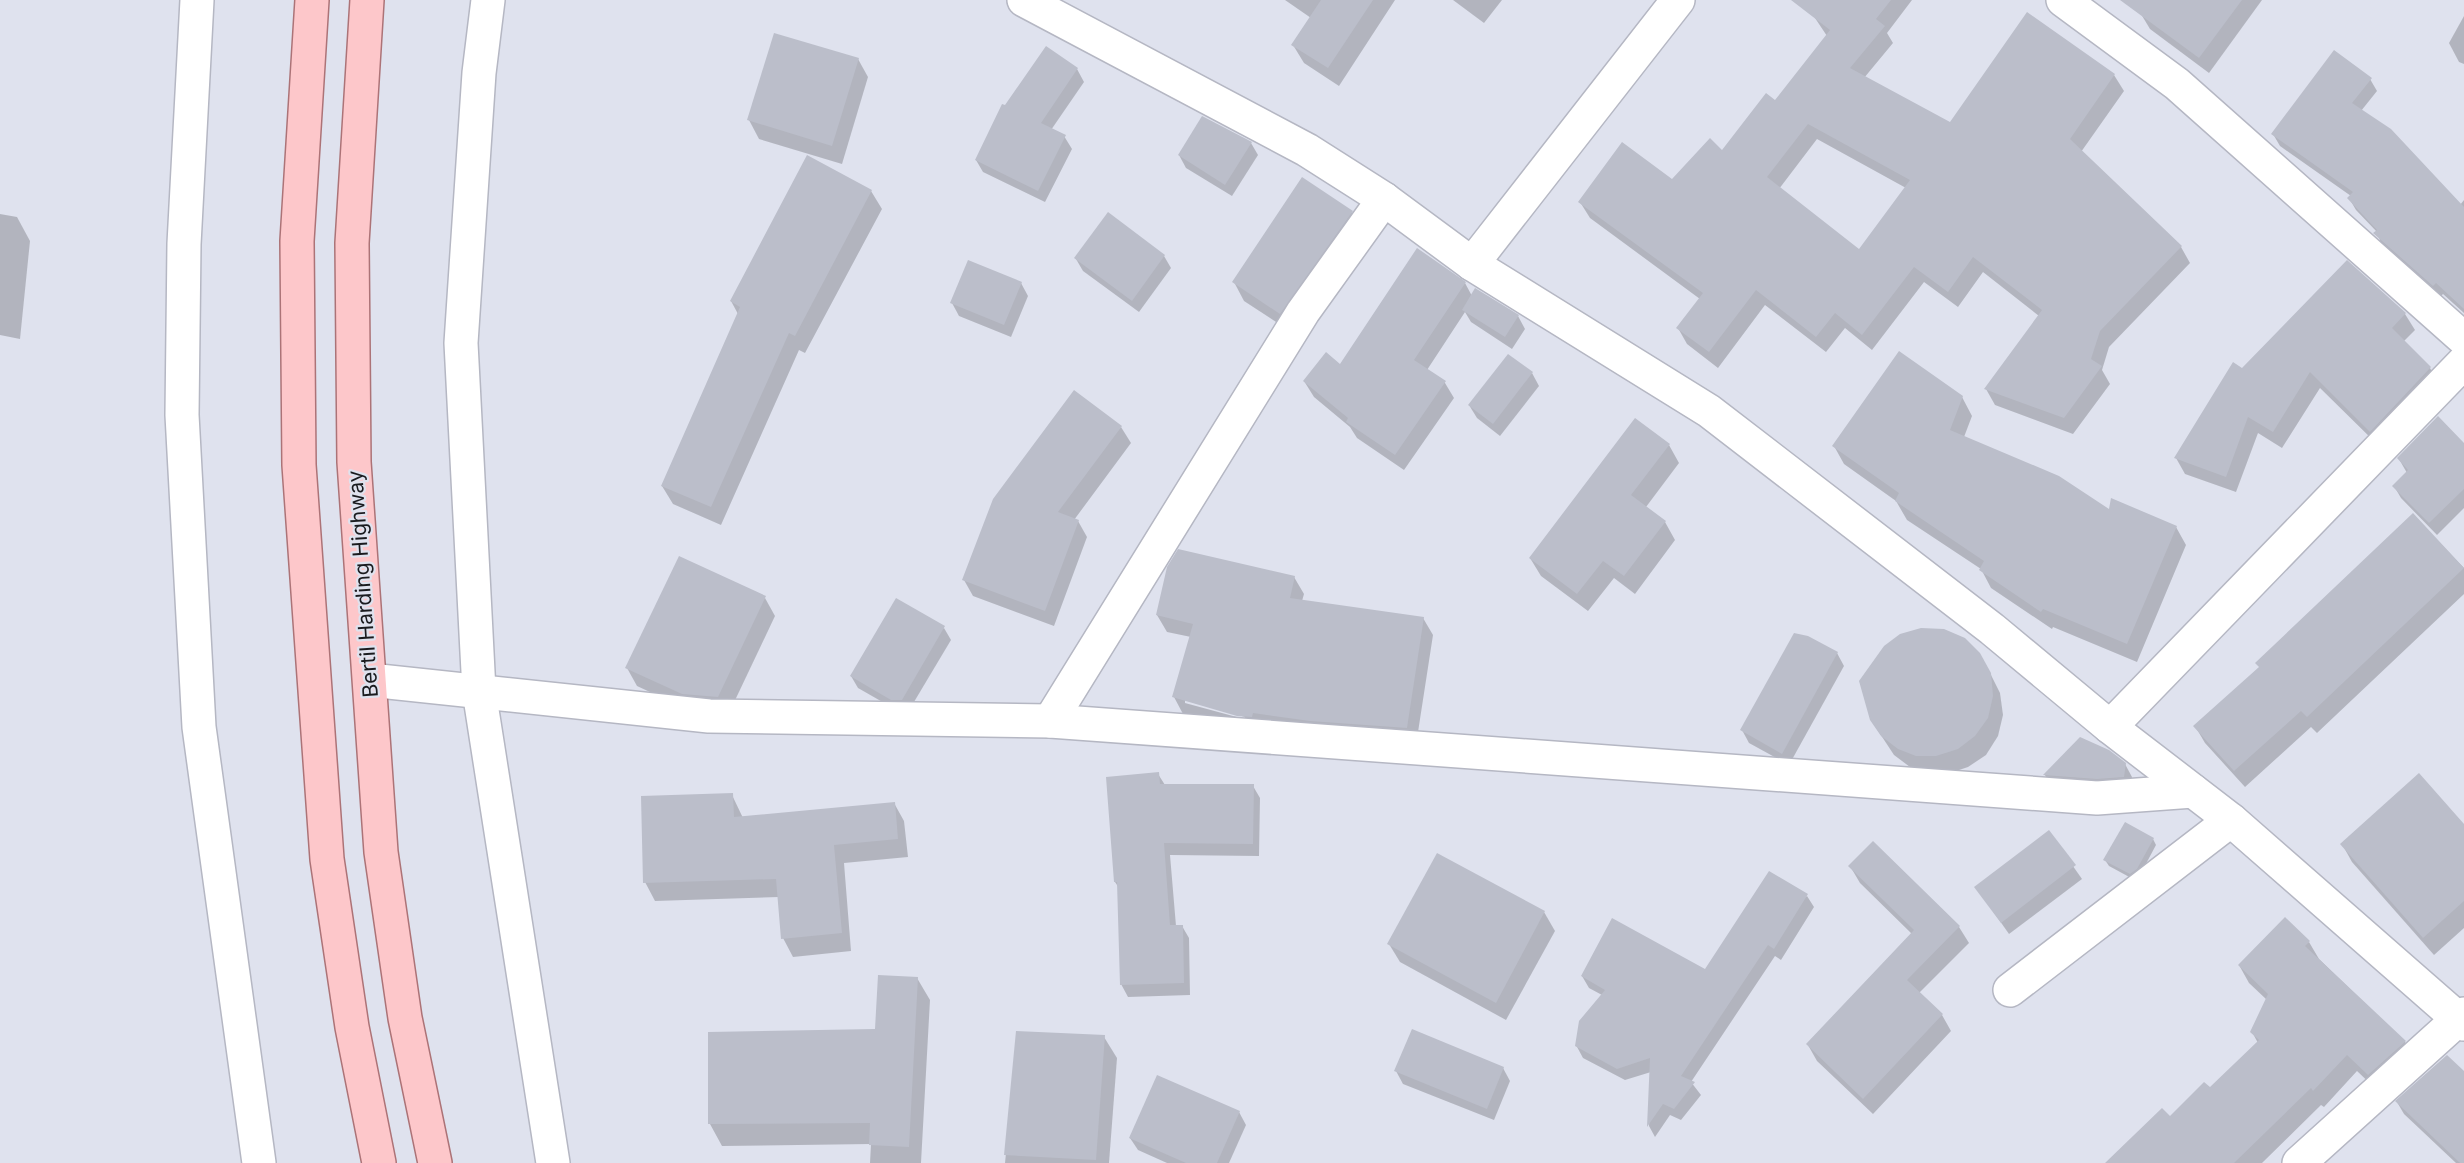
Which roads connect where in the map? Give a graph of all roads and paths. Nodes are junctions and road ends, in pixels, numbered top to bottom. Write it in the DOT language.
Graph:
graph roads {
  1 [pos="197,0"];
  2 [pos="312,0"];
  3 [pos="367,0"];
  4 [pos="488,0"];
  5 [pos="1024,0"];
  6 [pos="1678,0"];
  7 [pos="2063,0"];
  8 [pos="1384,199"];
  9 [pos="1472,264"];
  10 [pos="2464,339"];
  11 [pos="2464,362"];
  12 [pos="369,680"];
  13 [pos="479,691"];
  14 [pos="1050,721"];
  15 [pos="2110,727"];
  16 [pos="2193,791"];
  17 [pos="2231,820"];
  18 [pos="2010,990"];
  19 [pos="2462,1019"];
  20 [pos="259,1163"];
  21 [pos="379,1163"];
  22 [pos="435,1163"];
  23 [pos="553,1163"];
  24 [pos="2299,1163"];
  1 -- 20 [label="street"];
  2 -- 21 [label="main road"];
  3 -- 12 [label="main road, Bertil Harding Highway"];
  4 -- 13 [label="street"];
  5 -- 8 [label="street"];
  6 -- 9 [label="street"];
  7 -- 10 [label="street"];
  8 -- 9 [label="street"];
  8 -- 14 [label="street"];
  9 -- 15 [label="street"];
  11 -- 15 [label="street"];
  12 -- 13 [label="street"];
  12 -- 22 [label="main road, Bertil Harding Highway"];
  13 -- 14 [label="street"];
  13 -- 23 [label="street"];
  14 -- 16 [label="street"];
  15 -- 16 [label="street"];
  16 -- 17 [label="street"];
  17 -- 18 [label="street"];
  17 -- 19 [label="street"];
  19 -- 24 [label="street"];
}
